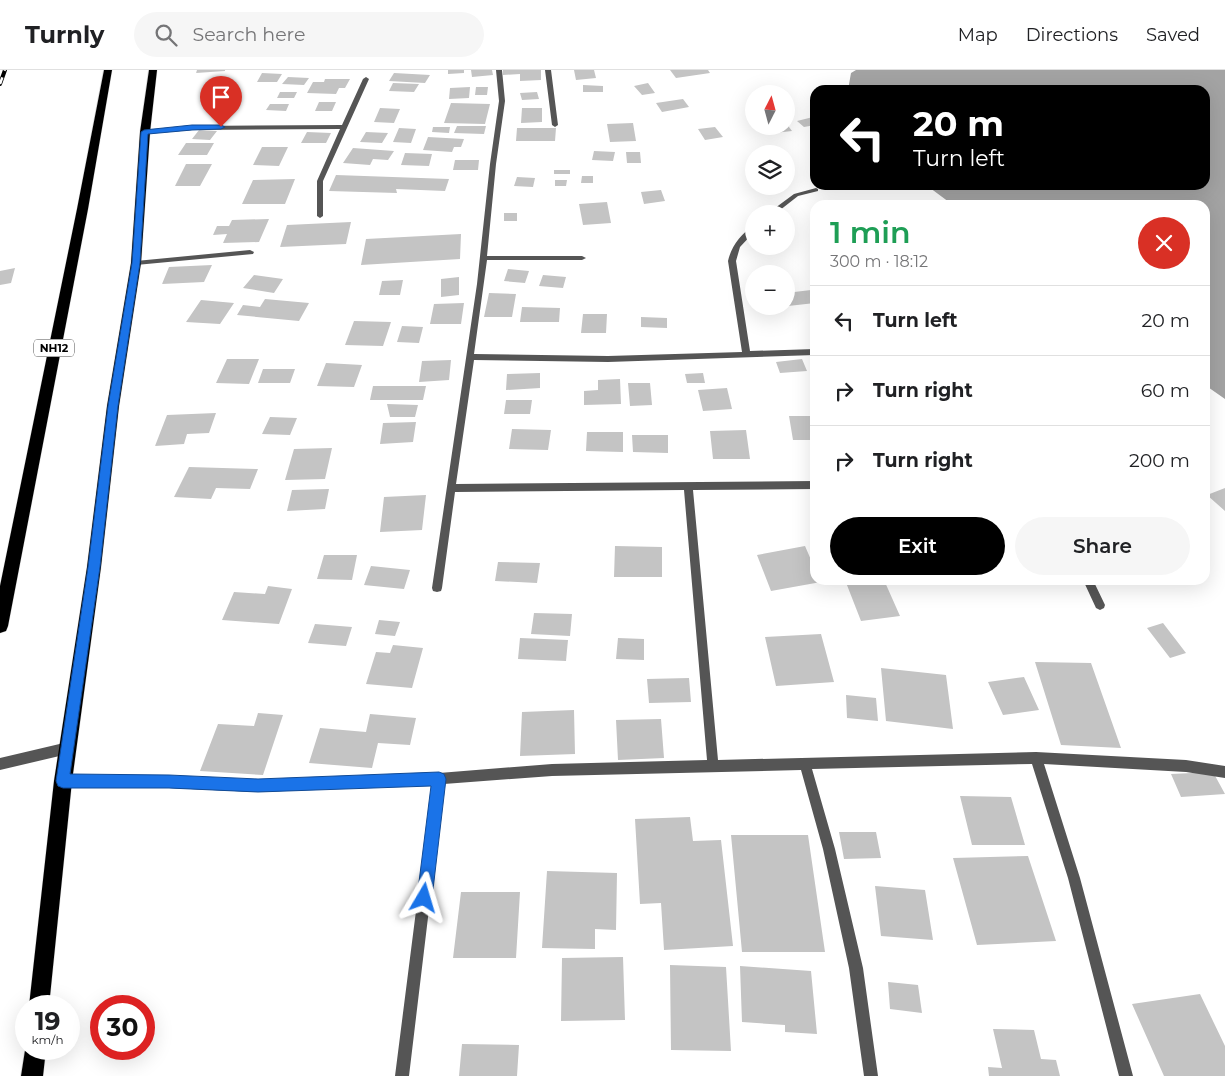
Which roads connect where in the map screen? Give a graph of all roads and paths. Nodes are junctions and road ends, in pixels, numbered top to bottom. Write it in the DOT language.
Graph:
graph roads {
  1 [pos="108,70"];
  2 [pos="153,70"];
  3 [pos="499,70"];
  4 [pos="548,70"];
  5 [pos="366,78"];
  6 [pos="555,125"];
  7 [pos="345,126"];
  8 [pos="144,132"];
  9 [pos="816,190"];
  10 [pos="781,205"];
  11 [pos="320,216"];
  12 [pos="745,236"];
  13 [pos="250,252"];
  14 [pos="484,258"];
  15 [pos="582,258"];
  16 [pos="136,263"];
  17 [pos="810,352"];
  18 [pos="746,353"];
  19 [pos="470,357"];
  20 [pos="810,485"];
  21 [pos="688,486"];
  22 [pos="452,488"];
  23 [pos="1090,585"];
  24 [pos="436,588"];
  25 [pos="1100,605"];
  26 [pos="0,626"];
  27 [pos="68,748"];
  28 [pos="1036,758"];
  29 [pos="0,764"];
  30 [pos="805,764"];
  31 [pos="713,766"];
  32 [pos="1225,772"];
  33 [pos="439,779"];
  34 [pos="63,781"];
  35 [pos="40,995"];
  36 [pos="33,1060"];
  37 [pos="32,1076"];
  38 [pos="402,1076"];
  39 [pos="871,1076"];
  40 [pos="1126,1076"];
  1 -- 26 [label="highway, NH12"];
  2 -- 8 [label="highway"];
  3 -- 14 [label="street"];
  4 -- 6 [label="street"];
  5 -- 7 [label="street"];
  7 -- 8 [label="street"];
  7 -- 11 [label="street"];
  8 -- 16 [label="highway"];
  9 -- 10 [label="street"];
  12 -- 18 [label="street"];
  13 -- 16 [label="street"];
  14 -- 15 [label="street"];
  14 -- 19 [label="street"];
  16 -- 27 [label="highway"];
  17 -- 18 [label="street"];
  18 -- 19 [label="street"];
  19 -- 22 [label="street"];
  20 -- 21 [label="street"];
  21 -- 22 [label="street"];
  21 -- 31 [label="street"];
  22 -- 24 [label="street"];
  23 -- 25 [label="street"];
  27 -- 29 [label="street"];
  27 -- 34 [label="highway"];
  28 -- 30 [label="street"];
  28 -- 32 [label="street"];
  28 -- 40 [label="street"];
  30 -- 31 [label="street"];
  30 -- 39 [label="street"];
  31 -- 33 [label="street"];
  33 -- 34 [label="street"];
  33 -- 38 [label="street"];
  34 -- 35 [label="highway"];
  36 -- 37 [label="highway"];
}
